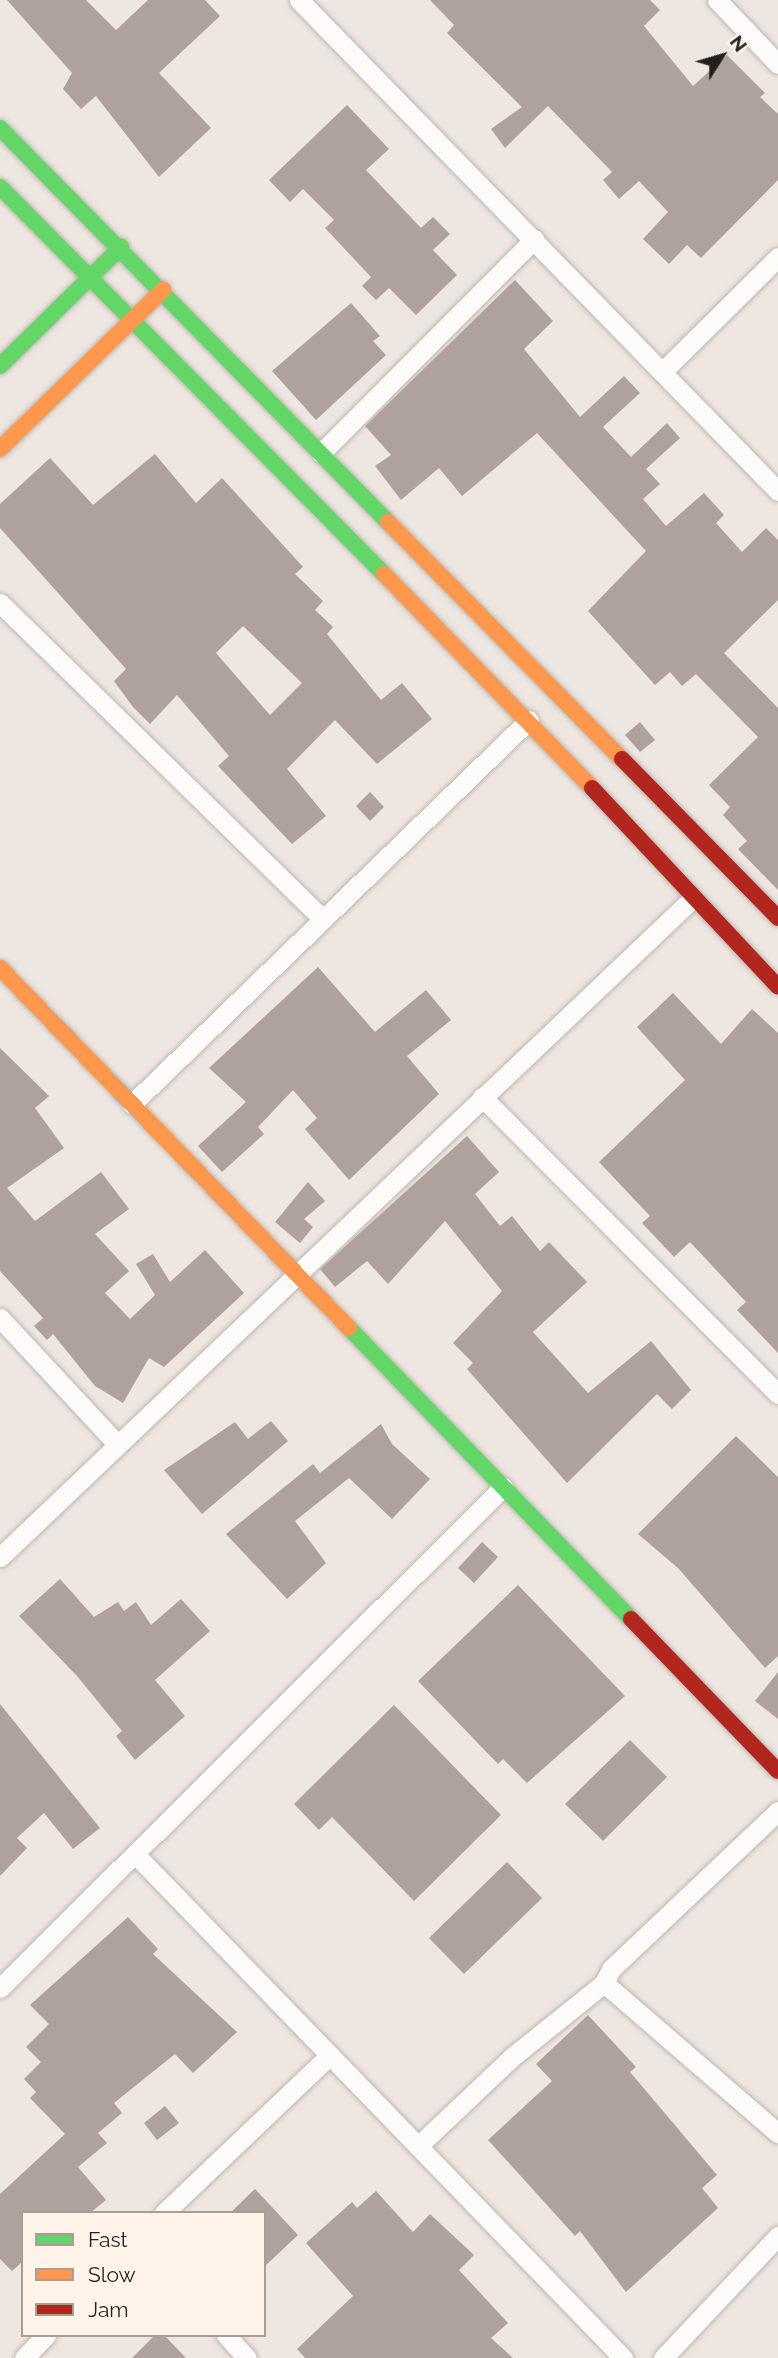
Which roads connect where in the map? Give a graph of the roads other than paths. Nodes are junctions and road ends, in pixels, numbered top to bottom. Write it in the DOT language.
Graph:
graph roads {
  1 [pos="299,0"];
  2 [pos="717,0"];
  3 [pos="778,64"];
  4 [pos="0,128"];
  5 [pos="0,187"];
  6 [pos="534,239"];
  7 [pos="121,247"];
  8 [pos="778,257"];
  9 [pos="89,277"];
  10 [pos="163,290"];
  11 [pos="133,320"];
  12 [pos="0,366"];
  13 [pos="663,371"];
  14 [pos="0,449"];
  15 [pos="321,453"];
  16 [pos="778,491"];
  17 [pos="0,603"];
  18 [pos="528,720"];
  19 [pos="692,900"];
  20 [pos="321,917"];
  21 [pos="778,918"];
  22 [pos="0,968"];
  23 [pos="778,987"];
  24 [pos="482,1097"];
  25 [pos="132,1104"];
  26 [pos="295,1273"];
  27 [pos="0,1318"];
  28 [pos="778,1394"];
  29 [pos="117,1444"];
  30 [pos="503,1487"];
  31 [pos="0,1557"];
  32 [pos="778,1771"];
  33 [pos="778,1811"];
  34 [pos="135,1854"];
  35 [pos="604,1983"];
  36 [pos="0,1988"];
  37 [pos="330,2054"];
  38 [pos="778,2133"];
  39 [pos="418,2146"];
  40 [pos="166,2211"];
  41 [pos="778,2236"];
  42 [pos="44,2337"];
  43 [pos="228,2337"];
  44 [pos="24,2358"];
  45 [pos="247,2358"];
  46 [pos="622,2358"];
  47 [pos="663,2358"];
  1 -- 6 [label="street"];
  2 -- 3 [label="street"];
  4 -- 7 [label="street"];
  5 -- 9 [label="street"];
  6 -- 13 [label="street"];
  6 -- 15 [label="street"];
  7 -- 9 [label="street"];
  7 -- 10 [label="street"];
  8 -- 13 [label="street"];
  9 -- 11 [label="street"];
  9 -- 12 [label="street"];
  10 -- 11 [label="street"];
  10 -- 15 [label="street"];
  11 -- 14 [label="street"];
  11 -- 18 [label="street"];
  13 -- 16 [label="street"];
  15 -- 21 [label="street"];
  17 -- 20 [label="street"];
  18 -- 19 [label="street"];
  18 -- 20 [label="street"];
  19 -- 23 [label="street"];
  19 -- 24 [label="street"];
  20 -- 25 [label="street"];
  22 -- 25 [label="street"];
  24 -- 26 [label="street"];
  24 -- 28 [label="street"];
  25 -- 26 [label="street"];
  26 -- 29 [label="street"];
  26 -- 30 [label="street"];
  27 -- 29 [label="street"];
  29 -- 31 [label="street"];
  30 -- 32 [label="street"];
  30 -- 34 [label="street"];
  33 -- 35 [label="street"];
  34 -- 36 [label="street"];
  34 -- 37 [label="street"];
  35 -- 38 [label="street"];
  35 -- 39 [label="street"];
  37 -- 39 [label="street"];
  37 -- 40 [label="street"];
  39 -- 46 [label="street"];
  41 -- 47 [label="street"];
  42 -- 44 [label="street"];
  43 -- 45 [label="street"];
}
